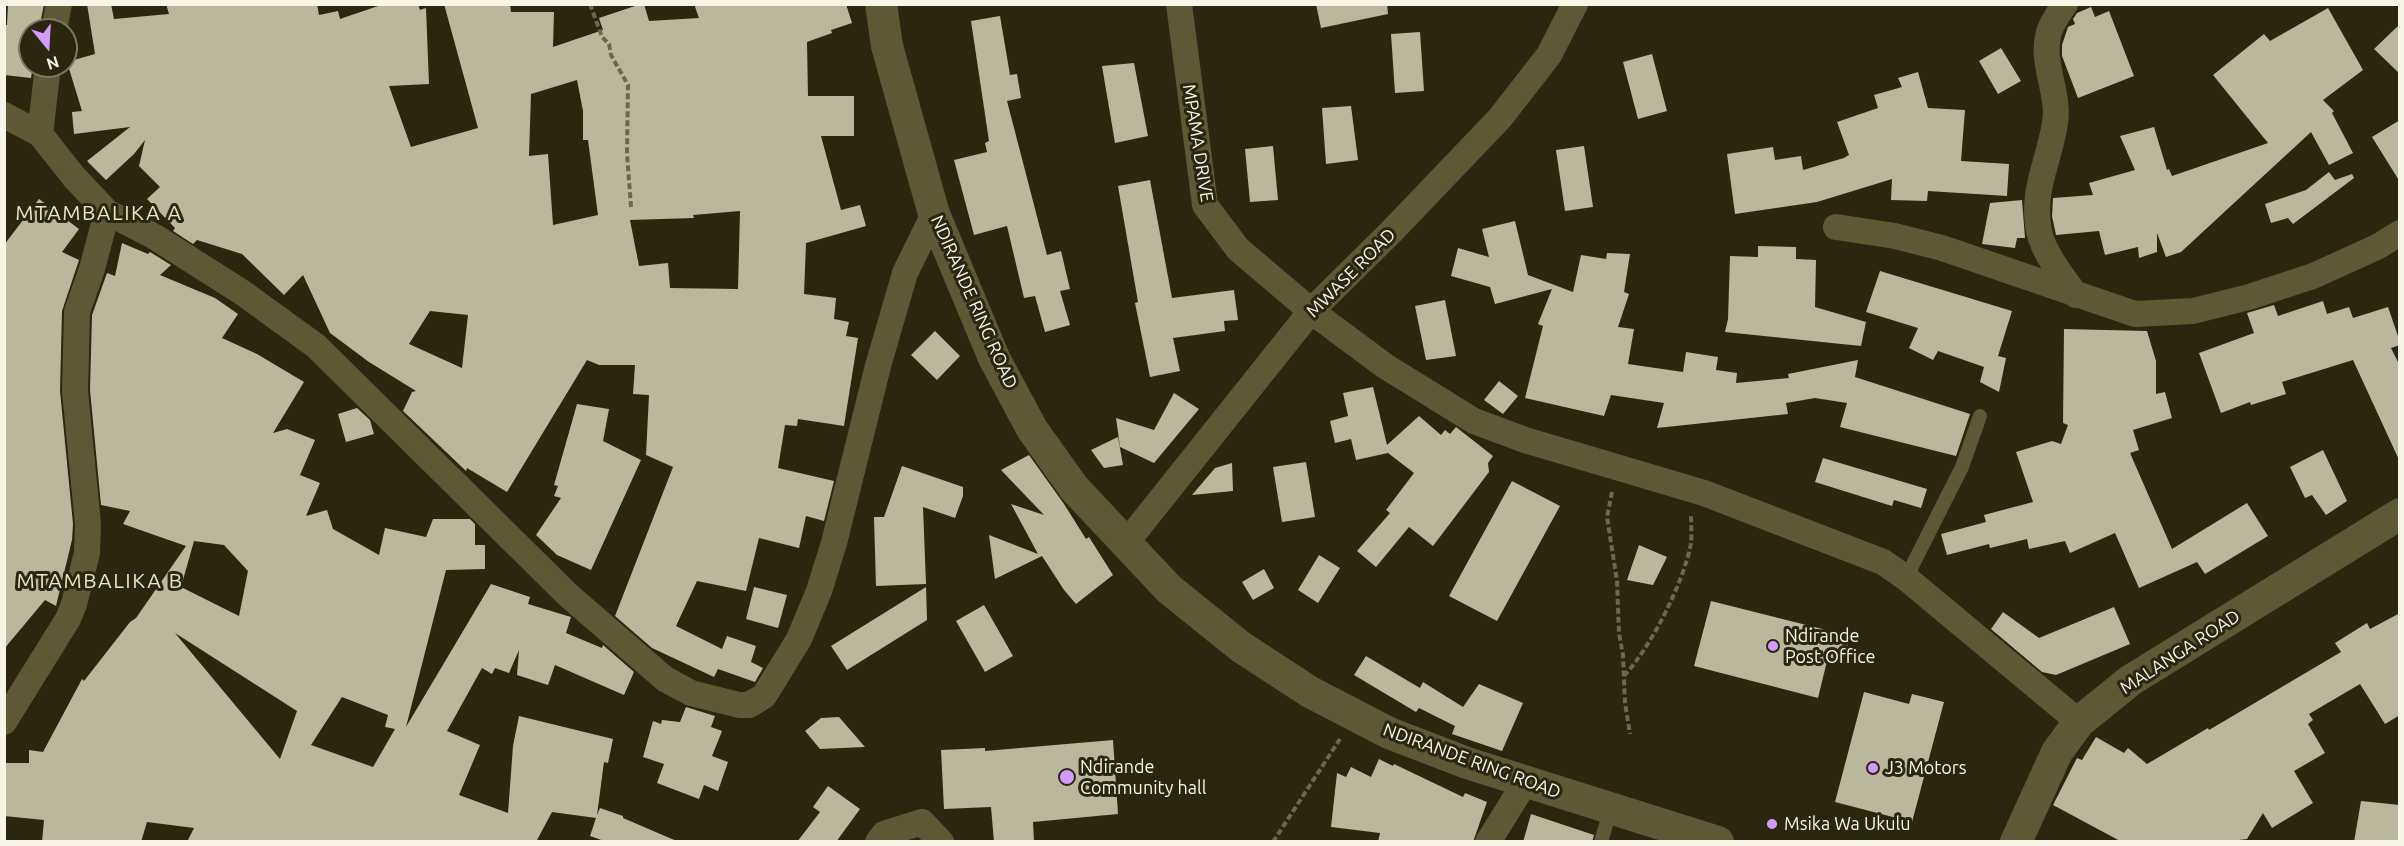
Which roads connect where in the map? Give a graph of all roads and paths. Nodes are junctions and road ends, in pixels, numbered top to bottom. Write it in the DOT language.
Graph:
graph roads {
  1 [pos="590,4"];
  2 [pos="880,4"];
  3 [pos="1179,4"];
  4 [pos="1575,4"];
  5 [pos="2065,4"];
  6 [pos="47,78"];
  7 [pos="4,115"];
  8 [pos="40,134"];
  9 [pos="631,207"];
  10 [pos="107,212"];
  11 [pos="934,214"];
  12 [pos="1836,227"];
  13 [pos="2400,233"];
  14 [pos="2076,295"];
  15 [pos="1311,311"];
  16 [pos="1980,416"];
  17 [pos="1618,468"];
  18 [pos="1691,507"];
  19 [pos="2400,514"];
  20 [pos="1126,543"];
  21 [pos="1906,578"];
  22 [pos="1624,677"];
  23 [pos="1355,716"];
  24 [pos="4,722"];
  25 [pos="2079,722"];
  26 [pos="1630,734"];
  27 [pos="1526,781"];
  28 [pos="1611,808"];
  29 [pos="1703,839"];
  30 [pos="878,842"];
  31 [pos="942,842"];
  32 [pos="1273,842"];
  33 [pos="1488,842"];
  34 [pos="1601,842"];
  35 [pos="2016,842"];
  1 -- 9 [label="path"];
  2 -- 11 [label="street, NDIRANDE RING ROAD"];
  3 -- 15 [label="street, MPAMA DRIVE"];
  4 -- 15 [label="street, MWASE ROAD"];
  5 -- 14 [label="street"];
  6 -- 8 [label="street"];
  7 -- 8 [label="street"];
  8 -- 10 [label="street"];
  10 -- 11 [label="street"];
  10 -- 24 [label="street"];
  11 -- 20 [label="street, NDIRANDE RING ROAD"];
  12 -- 14 [label="street"];
  13 -- 14 [label="street"];
  15 -- 17 [label="street, MPAMA DRIVE"];
  15 -- 20 [label="street, MWASE ROAD"];
  16 -- 21 [label="lane"];
  17 -- 21 [label="street, MPAMA DRIVE"];
  17 -- 22 [label="path"];
  18 -- 22 [label="path"];
  19 -- 25 [label="street, MALANGA ROAD"];
  20 -- 23 [label="street, NDIRANDE RING ROAD"];
  21 -- 25 [label="street, MPAMA DRIVE"];
  22 -- 26 [label="path"];
  23 -- 27 [label="street, NDIRANDE RING ROAD"];
  23 -- 32 [label="path"];
  25 -- 35 [label="street, MALANGA ROAD"];
  27 -- 28 [label="street, NDIRANDE RING ROAD"];
  27 -- 33 [label="street"];
  28 -- 29 [label="street, NDIRANDE RING ROAD"];
  28 -- 34 [label="lane"];
  30 -- 31 [label="street"];
}
